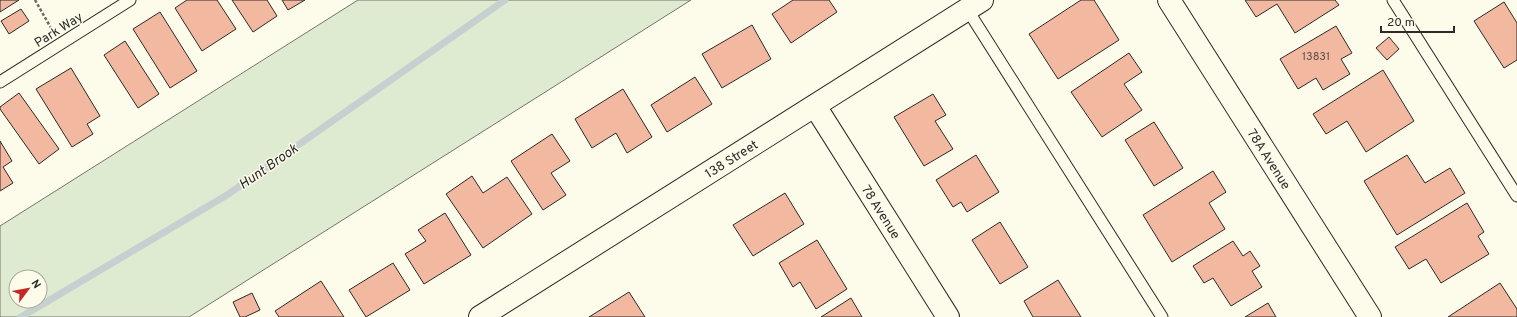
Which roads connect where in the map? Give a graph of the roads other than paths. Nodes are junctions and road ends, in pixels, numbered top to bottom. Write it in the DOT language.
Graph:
graph roads {
  1 [pos="130,0"];
  2 [pos="1169,0"];
  3 [pos="1393,0"];
  4 [pos="974,5"];
  5 [pos="0,82"];
  6 [pos="815,106"];
  7 [pos="1517,196"];
  8 [pos="503,311"];
  9 [pos="480,317"];
  10 [pos="948,317"];
  11 [pos="1162,317"];
  12 [pos="1370,317"];
  1 -- 5 [label="lane, Park Way"];
  2 -- 12 [label="street, 78A Avenue"];
  3 -- 7 [label="lane"];
  4 -- 6 [label="street, 138 Street"];
  4 -- 11 [label="lane"];
  6 -- 8 [label="street, 138 Street"];
  6 -- 10 [label="street, 78 Avenue"];
  8 -- 9 [label="street, 138 Street"];
}
